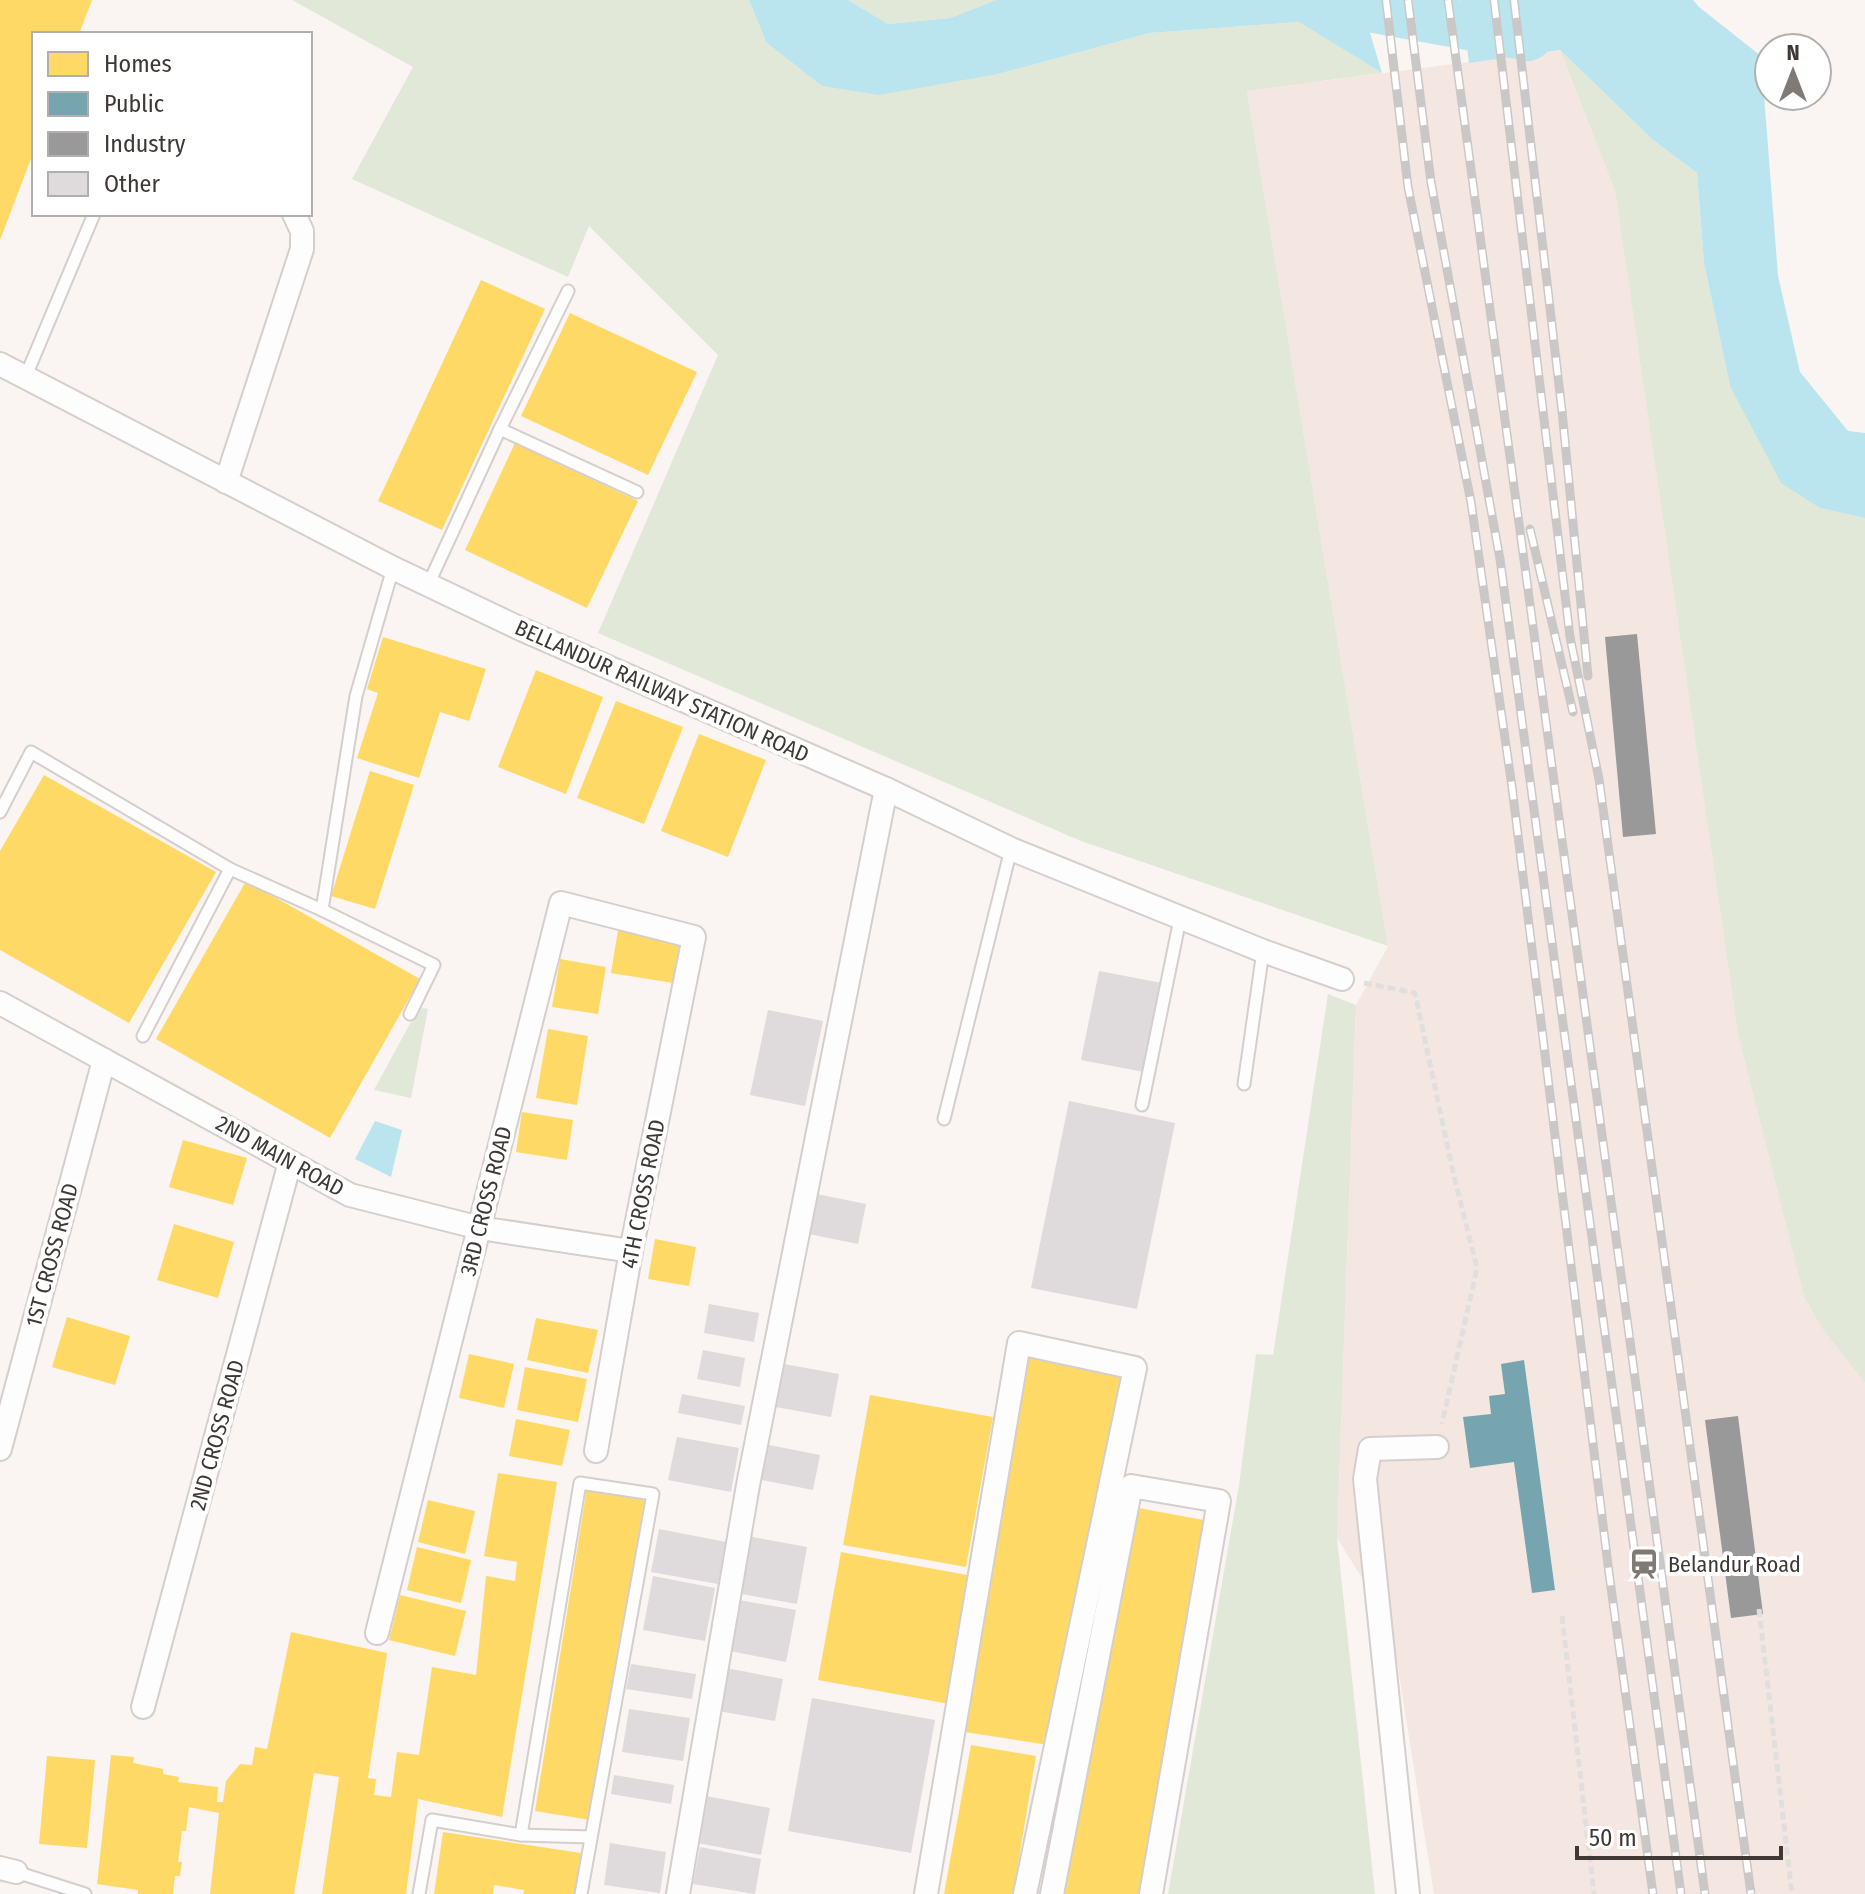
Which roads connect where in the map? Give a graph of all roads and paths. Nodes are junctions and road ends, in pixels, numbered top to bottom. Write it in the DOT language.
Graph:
graph roads {
  1 [pos="93,216"];
  2 [pos="295,216"];
  3 [pos="568,291"];
  4 [pos="0,364"];
  5 [pos="25,378"];
  6 [pos="500,429"];
  7 [pos="226,482"];
  8 [pos="637,492"];
  9 [pos="393,568"];
  10 [pos="428,585"];
  11 [pos="886,789"];
  12 [pos="0,812"];
  13 [pos="1011,849"];
  14 [pos="230,869"];
  15 [pos="322,910"];
  16 [pos="1180,919"];
  17 [pos="694,937"];
  18 [pos="1263,951"];
  19 [pos="1342,979"];
  20 [pos="0,1003"];
  21 [pos="410,1014"];
  22 [pos="143,1036"];
  23 [pos="104,1060"];
  24 [pos="1244,1084"];
  25 [pos="1142,1105"];
  26 [pos="944,1119"];
  27 [pos="290,1162"];
  28 [pos="480,1228"];
  29 [pos="631,1251"];
  30 [pos="1437,1447"];
  31 [pos="0,1449"];
  32 [pos="596,1451"];
  33 [pos="1759,1609"];
  34 [pos="1562,1616"];
  35 [pos="377,1633"];
  36 [pos="143,1707"];
  37 [pos="521,1835"];
  38 [pos="591,1837"];
  39 [pos="8,1870"];
  40 [pos="85,1894"];
  41 [pos="419,1894"];
  42 [pos="581,1894"];
  43 [pos="678,1894"];
  44 [pos="926,1894"];
  45 [pos="1025,1894"];
  46 [pos="1052,1894"];
  47 [pos="1151,1894"];
  48 [pos="1408,1894"];
  49 [pos="1594,1894"];
  50 [pos="1792,1894"];
  1 -- 5 [label="lane"];
  2 -- 7 [label="street"];
  3 -- 6 [label="lane"];
  4 -- 5 [label="street, BELLANDUR RAILWAY STATION ROAD"];
  5 -- 7 [label="street, BELLANDUR RAILWAY STATION ROAD"];
  6 -- 8 [label="lane"];
  6 -- 10 [label="lane"];
  7 -- 9 [label="street, BELLANDUR RAILWAY STATION ROAD"];
  9 -- 10 [label="street, BELLANDUR RAILWAY STATION ROAD"];
  9 -- 15 [label="lane"];
  10 -- 11 [label="street, BELLANDUR RAILWAY STATION ROAD"];
  11 -- 13 [label="street, BELLANDUR RAILWAY STATION ROAD"];
  11 -- 43 [label="street"];
  12 -- 14 [label="lane"];
  13 -- 16 [label="street, BELLANDUR RAILWAY STATION ROAD"];
  13 -- 26 [label="lane"];
  14 -- 15 [label="lane"];
  14 -- 22 [label="lane"];
  15 -- 21 [label="lane"];
  16 -- 18 [label="street, BELLANDUR RAILWAY STATION ROAD"];
  16 -- 25 [label="lane"];
  17 -- 28 [label="street, 3RD CROSS ROAD"];
  17 -- 29 [label="street, 4TH CROSS ROAD"];
  18 -- 19 [label="street, BELLANDUR RAILWAY STATION ROAD"];
  18 -- 24 [label="lane"];
  19 -- 30 [label="path"];
  20 -- 23 [label="street, 2ND MAIN ROAD"];
  23 -- 27 [label="street, 2ND MAIN ROAD"];
  23 -- 31 [label="street, 1ST CROSS ROAD"];
  27 -- 28 [label="street, 2ND MAIN ROAD"];
  27 -- 36 [label="street, 2ND CROSS ROAD"];
  28 -- 29 [label="street, 2ND MAIN ROAD"];
  28 -- 35 [label="street, 3RD CROSS ROAD"];
  29 -- 32 [label="street, 4TH CROSS ROAD"];
  30 -- 48 [label="street"];
  33 -- 50 [label="path"];
  34 -- 49 [label="path"];
  37 -- 38 [label="lane"];
  37 -- 38 [label="lane"];
  37 -- 41 [label="lane"];
  38 -- 42 [label="lane"];
  39 -- 40 [label="lane"];
  44 -- 45 [label="street"];
  46 -- 47 [label="street"];
}
